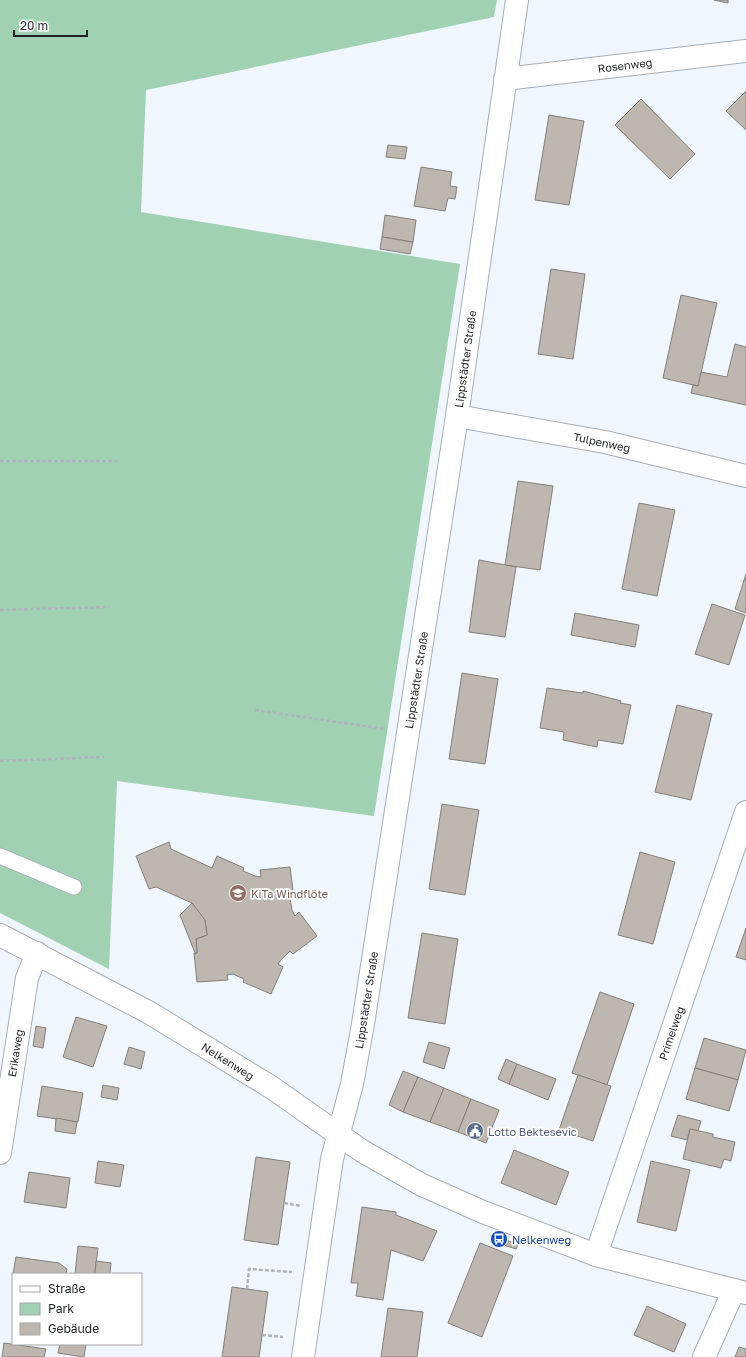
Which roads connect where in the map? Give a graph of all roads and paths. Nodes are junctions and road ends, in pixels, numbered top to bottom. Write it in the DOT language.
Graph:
graph roads {
  1 [pos="517,0"];
  2 [pos="746,51"];
  3 [pos="505,80"];
  4 [pos="457,416"];
  5 [pos="0,461"];
  6 [pos="118,461"];
  7 [pos="746,476"];
  8 [pos="109,607"];
  9 [pos="0,610"];
  10 [pos="255,710"];
  11 [pos="408,732"];
  12 [pos="104,757"];
  13 [pos="0,761"];
  14 [pos="744,824"];
  15 [pos="0,856"];
  16 [pos="74,887"];
  17 [pos="0,935"];
  18 [pos="37,953"];
  19 [pos="339,1134"];
  20 [pos="0,1153"];
  21 [pos="596,1255"];
  22 [pos="315,1274"];
  23 [pos="247,1289"];
  24 [pos="740,1292"];
  25 [pos="303,1357"];
  26 [pos="704,1357"];
  1 -- 3 [label="street, Lippstädter Straße"];
  2 -- 3 [label="street, Rosenweg"];
  3 -- 4 [label="street, Lippstädter Straße"];
  4 -- 7 [label="street, Tulpenweg"];
  4 -- 11 [label="street, Lippstädter Straße"];
  5 -- 6 [label="path"];
  8 -- 9 [label="path"];
  10 -- 11 [label="path"];
  11 -- 19 [label="street, Lippstädter Straße"];
  12 -- 13 [label="path"];
  14 -- 21 [label="street, Primelweg"];
  15 -- 16 [label="lane"];
  17 -- 18 [label="street, Nelkenweg"];
  18 -- 19 [label="street, Nelkenweg"];
  18 -- 20 [label="street, Erikaweg"];
  19 -- 21 [label="street, Nelkenweg"];
  19 -- 22 [label="street, Lippstädter Straße"];
  21 -- 24 [label="street, Nelkenweg"];
  22 -- 23 [label="path"];
  22 -- 25 [label="street, Lippstädter Straße"];
  24 -- 26 [label="street"];
}
